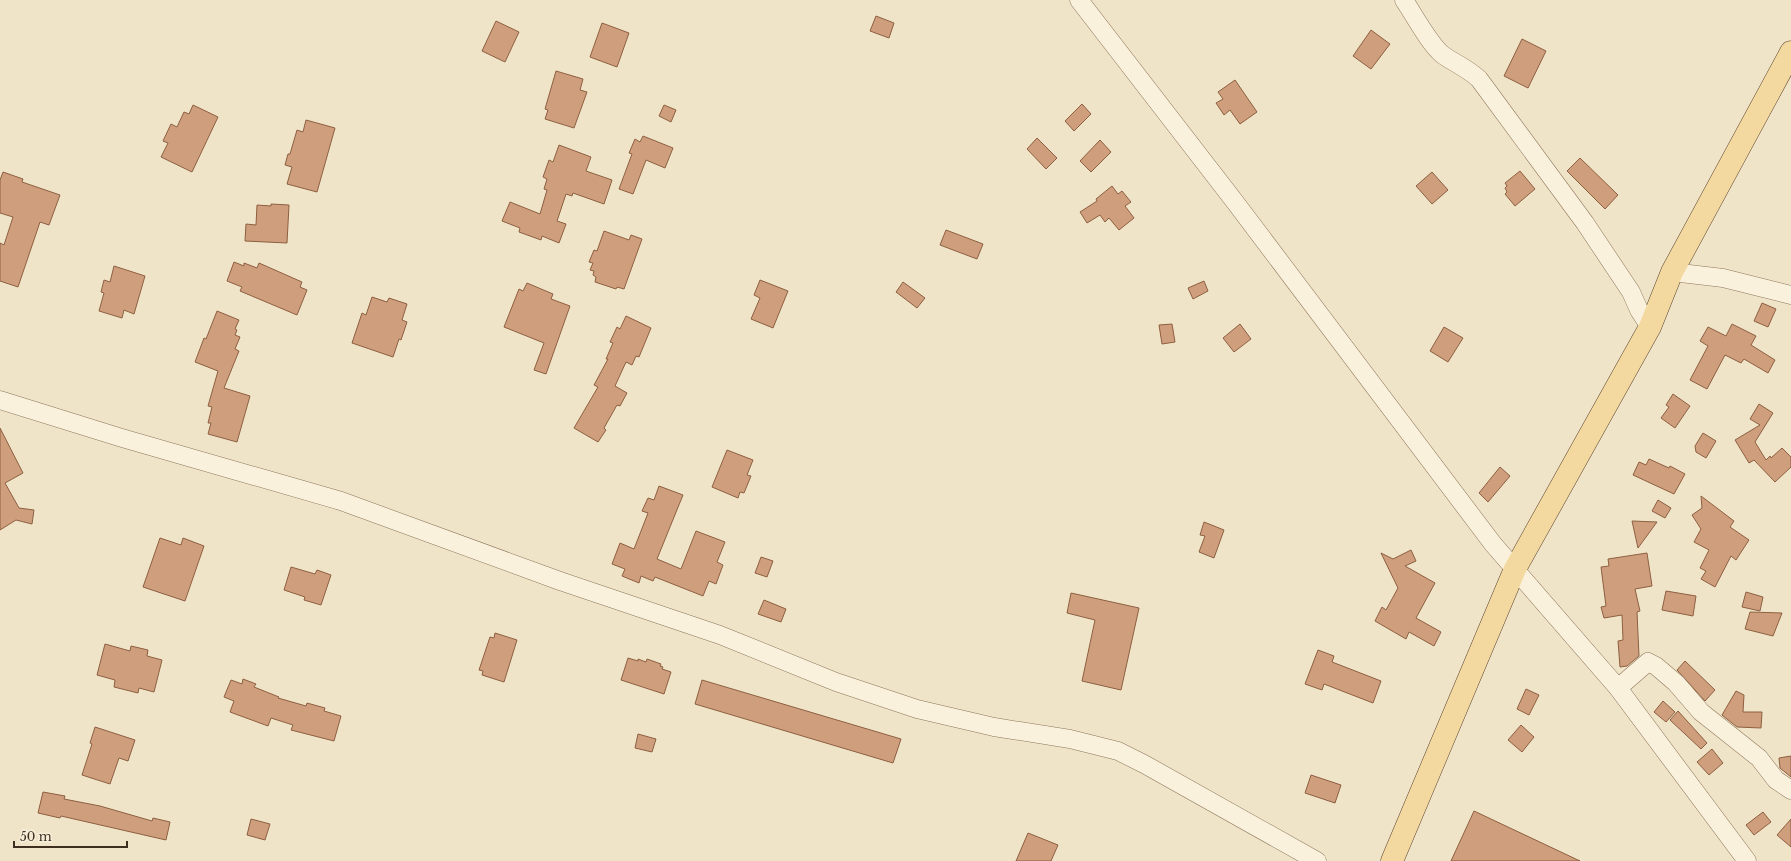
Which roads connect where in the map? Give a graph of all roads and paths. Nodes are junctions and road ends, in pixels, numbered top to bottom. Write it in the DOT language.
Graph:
graph roads {
  1 [pos="1079,0"];
  2 [pos="1404,0"];
  3 [pos="1093,8"];
  4 [pos="1791,52"];
  5 [pos="1672,272"];
  6 [pos="1791,295"];
  7 [pos="1650,327"];
  8 [pos="0,400"];
  9 [pos="1515,569"];
  10 [pos="1618,688"];
  11 [pos="1791,790"];
  12 [pos="1317,861"];
  13 [pos="1392,861"];
  14 [pos="1747,861"];
  1 -- 3 [label="street"];
  2 -- 7 [label="street"];
  3 -- 9 [label="street"];
  4 -- 5 [label="main road"];
  5 -- 6 [label="street"];
  5 -- 7 [label="main road"];
  7 -- 9 [label="main road"];
  8 -- 12 [label="street"];
  9 -- 10 [label="street"];
  9 -- 13 [label="main road"];
  10 -- 11 [label="street"];
  10 -- 14 [label="street"];
}
